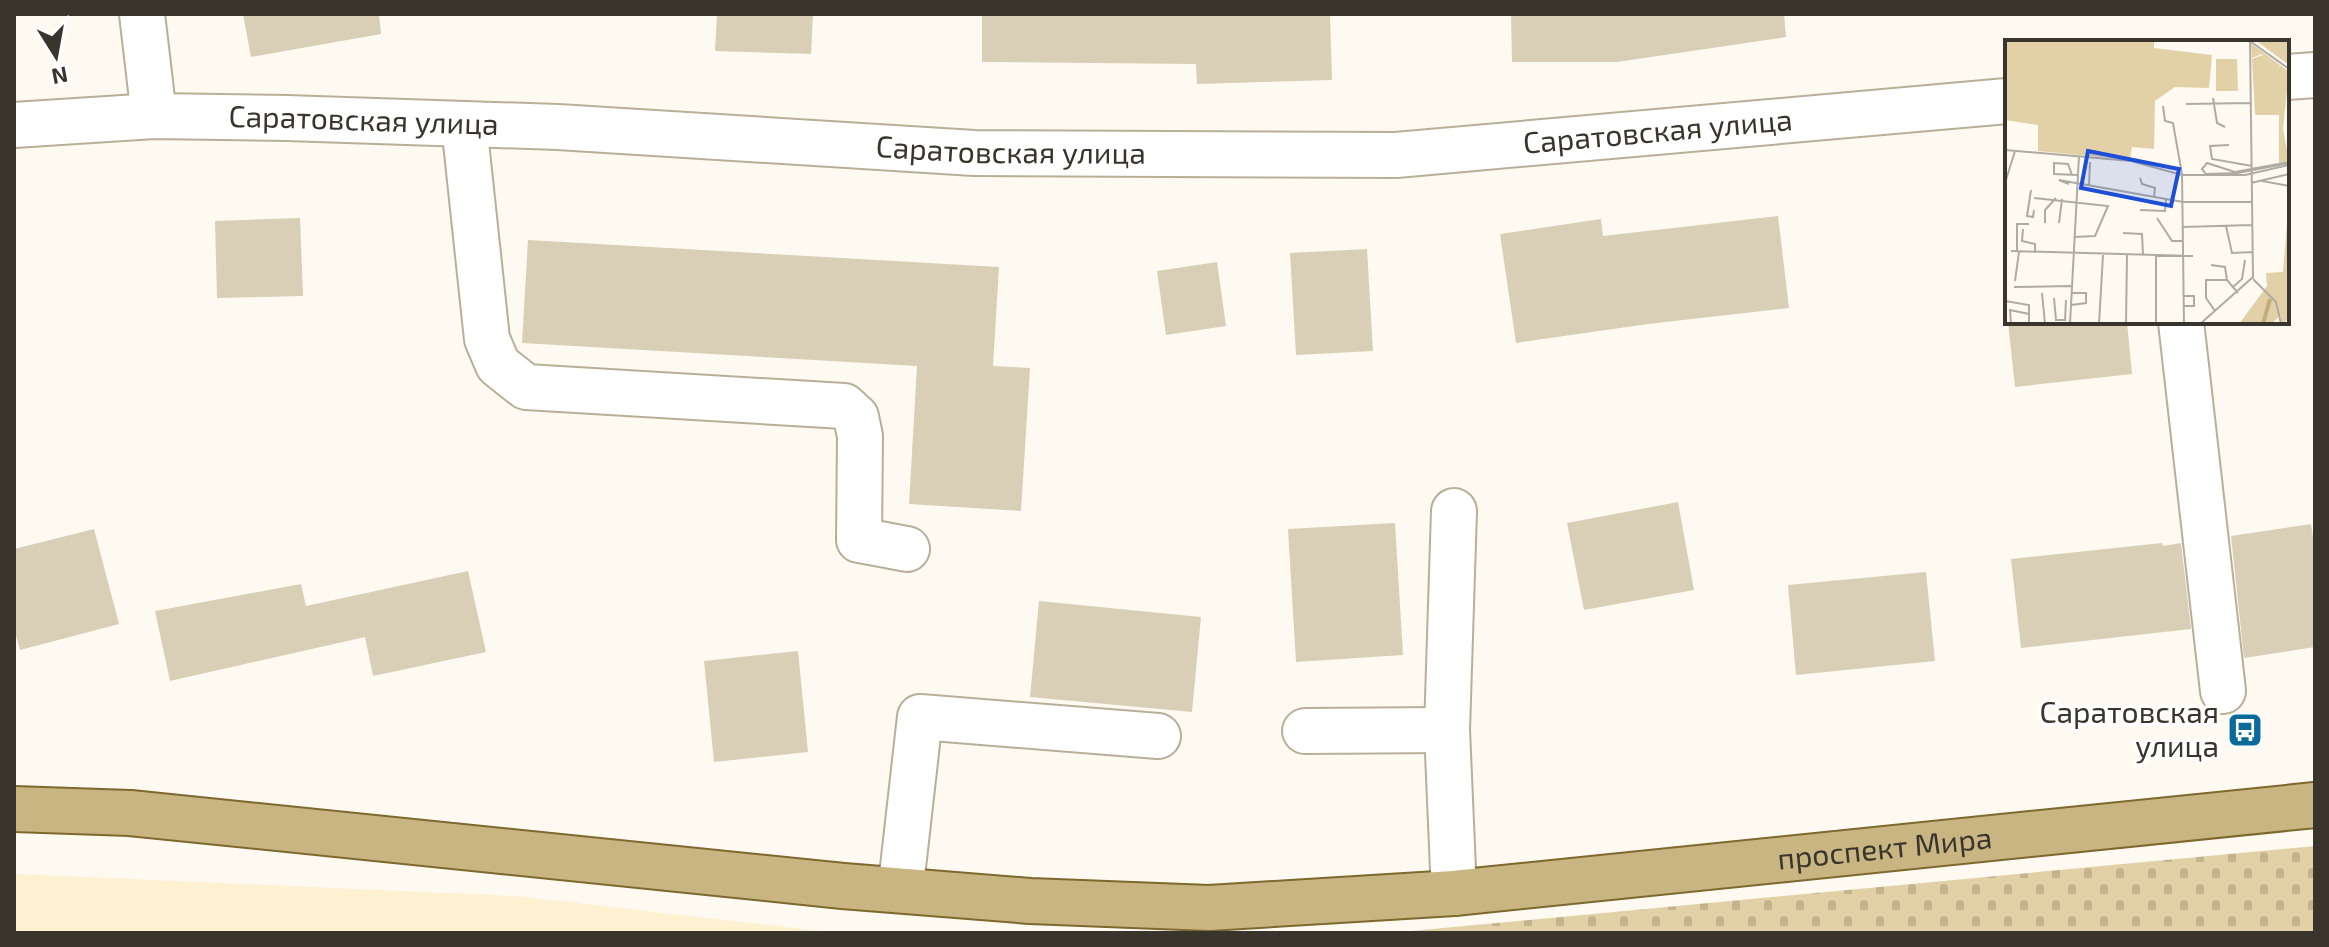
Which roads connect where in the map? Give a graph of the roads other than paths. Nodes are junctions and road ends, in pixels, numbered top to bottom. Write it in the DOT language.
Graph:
graph roads {
  1 [pos="142,14"];
  2 [pos="2315,75"];
  3 [pos="2289,77"];
  4 [pos="2005,101"];
  5 [pos="154,116"];
  6 [pos="464,124"];
  7 [pos="14,125"];
  8 [pos="2181,324"];
  9 [pos="1454,511"];
  10 [pos="907,549"];
  11 [pos="2223,691"];
  12 [pos="1447,730"];
  13 [pos="1305,731"];
  14 [pos="1158,736"];
  15 [pos="2315,805"];
  16 [pos="14,809"];
  17 [pos="898,890"];
  18 [pos="1454,893"];
  1 -- 5 [label="street"];
  2 -- 3 [label="street"];
  4 -- 6 [label="street, Саратовская улица"];
  5 -- 6 [label="street, Саратовская улица"];
  5 -- 7 [label="street, Саратовская улица"];
  6 -- 10 [label="street"];
  8 -- 11 [label="street"];
  9 -- 12 [label="street"];
  12 -- 13 [label="street"];
  12 -- 18 [label="street"];
  14 -- 17 [label="street"];
  15 -- 18 [label="main road, проспект Мира"];
  16 -- 17 [label="main road, проспект Мира"];
  17 -- 18 [label="main road, проспект Мира"];
}
